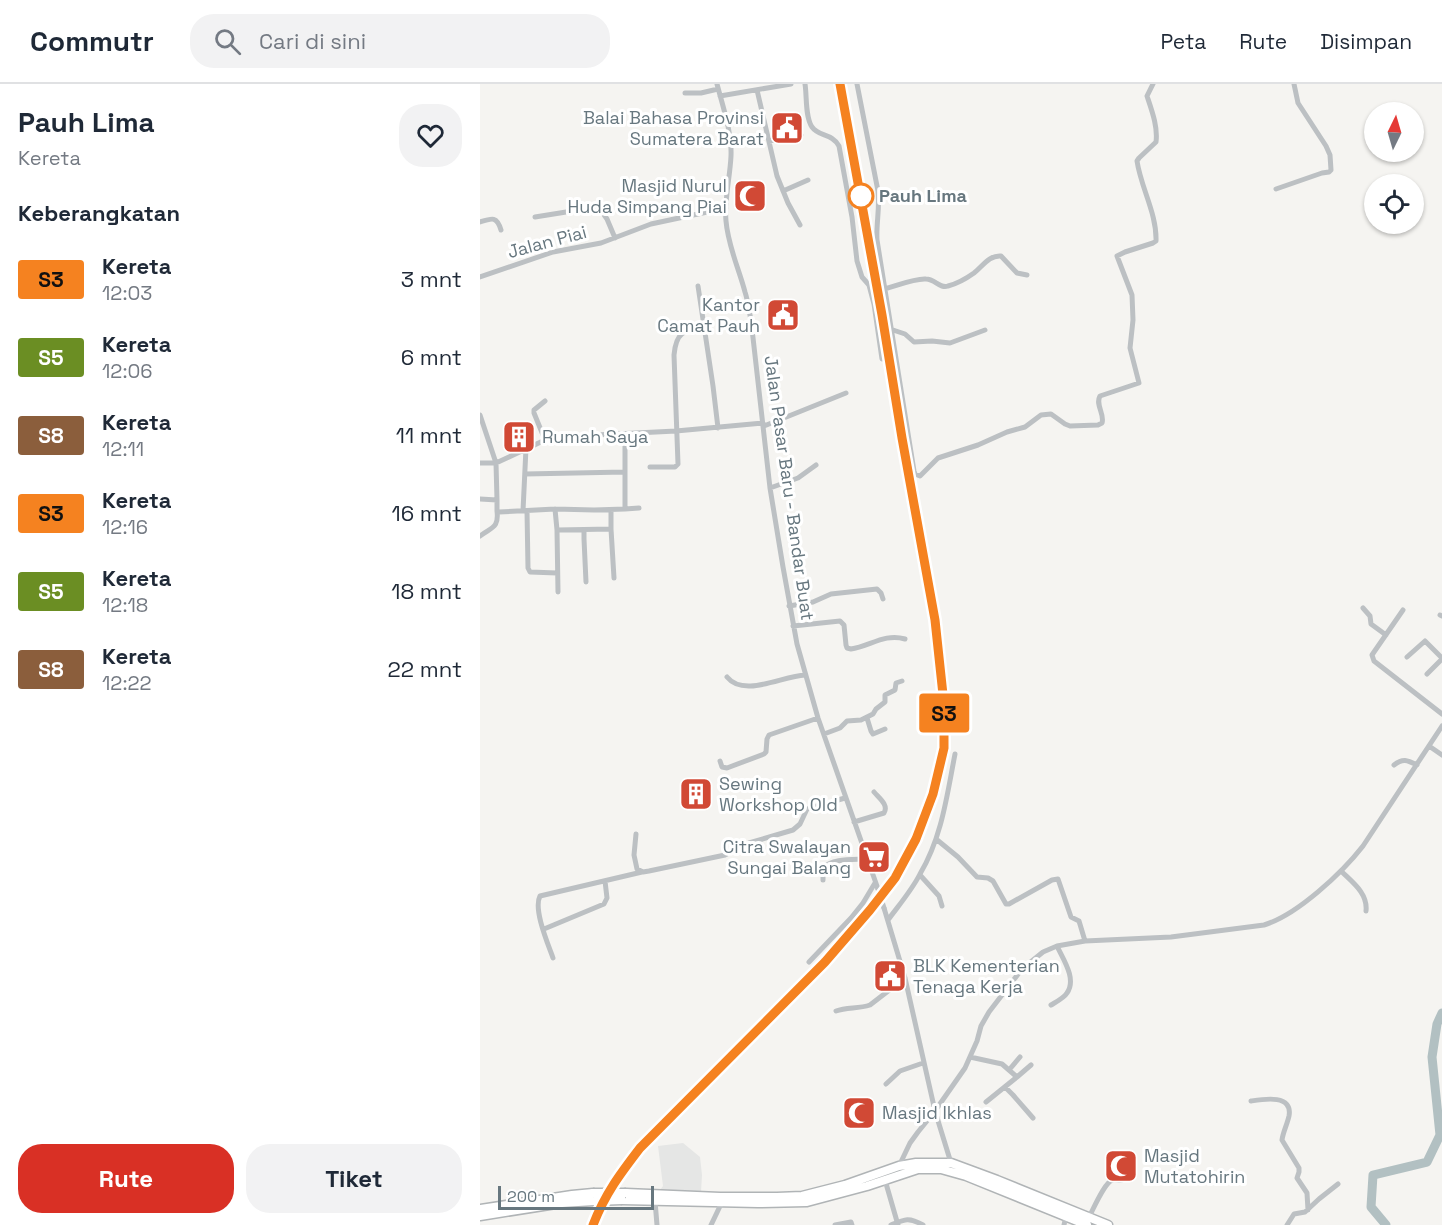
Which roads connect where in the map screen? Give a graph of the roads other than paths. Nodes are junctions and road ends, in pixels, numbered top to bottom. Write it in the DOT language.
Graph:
graph roads {
  1 [pos="791,84"];
  2 [pos="805,84"];
  3 [pos="857,84"];
  4 [pos="1153,84"];
  5 [pos="1294,84"];
  6 [pos="718,90"];
  7 [pos="758,90"];
  8 [pos="685,93"];
  9 [pos="801,135"];
  10 [pos="769,141"];
  11 [pos="808,180"];
  12 [pos="1276,189"];
  13 [pos="783,191"];
  14 [pos="726,208"];
  15 [pos="535,217"];
  16 [pos="480,222"];
  17 [pos="800,225"];
  18 [pos="501,230"];
  19 [pos="615,238"];
  20 [pos="1027,275"];
  21 [pos="480,277"];
  22 [pos="698,286"];
  23 [pos="884,289"];
  24 [pos="705,329"];
  25 [pos="890,329"];
  26 [pos="984,330"];
  27 [pos="882,359"];
  28 [pos="846,393"];
  29 [pos="545,401"];
  30 [pos="480,415"];
  31 [pos="763,424"];
  32 [pos="718,428"];
  33 [pos="676,431"];
  34 [pos="625,435"];
  35 [pos="545,440"];
  36 [pos="526,448"];
  37 [pos="480,463"];
  38 [pos="496,463"];
  39 [pos="816,465"];
  40 [pos="650,467"];
  41 [pos="625,472"];
  42 [pos="525,474"];
  43 [pos="770,488"];
  44 [pos="480,499"];
  45 [pos="496,500"];
  46 [pos="639,508"];
  47 [pos="555,509"];
  48 [pos="625,509"];
  49 [pos="611,510"];
  50 [pos="497,511"];
  51 [pos="525,511"];
  52 [pos="611,529"];
  53 [pos="557,530"];
  54 [pos="584,530"];
  55 [pos="480,536"];
  56 [pos="557,573"];
  57 [pos="614,578"];
  58 [pos="586,582"];
  59 [pos="558,592"];
  60 [pos="883,599"];
  61 [pos="789,606"];
  62 [pos="1363,608"];
  63 [pos="1403,610"];
  64 [pos="793,626"];
  65 [pos="1386,635"];
  66 [pos="905,639"];
  67 [pos="1407,657"];
  68 [pos="1442,658"];
  69 [pos="1427,674"];
  70 [pos="805,675"];
  71 [pos="727,677"];
  72 [pos="902,681"];
  73 [pos="1442,714"];
  74 [pos="818,718"];
  75 [pos="867,718"];
  76 [pos="1442,726"];
  77 [pos="885,729"];
  78 [pos="824,734"];
  79 [pos="1429,746"];
  80 [pos="955,754"];
  81 [pos="1442,755"];
  82 [pos="720,761"];
  83 [pos="1394,765"];
  84 [pos="1417,765"];
  85 [pos="874,792"];
  86 [pos="845,798"];
  87 [pos="854,822"];
  88 [pos="636,834"];
  89 [pos="936,839"];
  90 [pos="867,859"];
  91 [pos="1341,871"];
  92 [pos="643,872"];
  93 [pos="920,875"];
  94 [pos="823,880"];
  95 [pos="605,881"];
  96 [pos="876,886"];
  97 [pos="942,906"];
  98 [pos="1366,911"];
  99 [pos="888,920"];
  100 [pos="544,929"];
  101 [pos="1084,940"];
  102 [pos="1057,946"];
  103 [pos="554,958"];
  104 [pos="808,962"];
  105 [pos="905,978"];
  106 [pos="1051,1005"];
  107 [pos="836,1011"];
  108 [pos="970,1057"];
  109 [pos="1020,1057"];
  110 [pos="923,1064"];
  111 [pos="1031,1065"];
  112 [pos="1009,1070"];
  113 [pos="1017,1077"];
  114 [pos="886,1084"];
  115 [pos="1005,1087"];
  116 [pos="1251,1101"];
  117 [pos="986,1102"];
  118 [pos="934,1111"];
  119 [pos="1033,1118"];
  120 [pos="951,1163"];
  121 [pos="1134,1164"];
  122 [pos="899,1166"];
  123 [pos="885,1180"];
  124 [pos="1338,1184"];
  125 [pos="650,1198"];
  126 [pos="722,1202"];
  127 [pos="480,1209"];
  128 [pos="494,1210"];
  129 [pos="1308,1210"];
  130 [pos="480,1216"];
  131 [pos="1065,1221"];
  132 [pos="1088,1221"];
  133 [pos="895,1224"];
  134 [pos="657,1225"];
  135 [pos="711,1225"];
  136 [pos="835,1225"];
  137 [pos="852,1225"];
  138 [pos="923,1225"];
  139 [pos="1108,1225"];
  140 [pos="1287,1225"];
  1 -- 7 [label="street"];
  2 -- 27 [label="street"];
  3 -- 23 [label="street"];
  4 -- 25 [label="street"];
  5 -- 12 [label="street"];
  6 -- 7 [label="street"];
  6 -- 8 [label="street"];
  6 -- 14 [label="street, Jalan Pasar Baru - Bandar Buat"];
  7 -- 10 [label="street"];
  9 -- 10 [label="street"];
  10 -- 13 [label="street"];
  11 -- 13 [label="street"];
  13 -- 17 [label="street"];
  14 -- 19 [label="street, Jalan Piai"];
  14 -- 31 [label="street, Jalan Pasar Baru - Bandar Buat"];
  15 -- 19 [label="street"];
  16 -- 18 [label="street"];
  19 -- 21 [label="street, Jalan Piai"];
  20 -- 23 [label="street"];
  22 -- 24 [label="street"];
  23 -- 25 [label="street"];
  24 -- 32 [label="street"];
  24 -- 33 [label="street"];
  25 -- 26 [label="street"];
  28 -- 31 [label="street"];
  29 -- 35 [label="street"];
  30 -- 38 [label="street"];
  31 -- 32 [label="street"];
  31 -- 43 [label="street, Jalan Pasar Baru - Bandar Buat"];
  32 -- 33 [label="street"];
  33 -- 34 [label="street"];
  33 -- 40 [label="street"];
  34 -- 35 [label="street"];
  34 -- 41 [label="street"];
  35 -- 36 [label="street"];
  36 -- 38 [label="street"];
  36 -- 42 [label="street"];
  37 -- 38 [label="street"];
  38 -- 45 [label="street"];
  39 -- 43 [label="street"];
  41 -- 42 [label="street"];
  41 -- 48 [label="street"];
  42 -- 51 [label="street"];
  43 -- 61 [label="street, Jalan Pasar Baru - Bandar Buat"];
  44 -- 45 [label="street"];
  45 -- 50 [label="street"];
  46 -- 48 [label="street"];
  47 -- 49 [label="street"];
  47 -- 51 [label="street"];
  47 -- 53 [label="street"];
  48 -- 49 [label="street"];
  49 -- 52 [label="street"];
  50 -- 51 [label="street"];
  50 -- 55 [label="street"];
  51 -- 56 [label="street"];
  52 -- 54 [label="street"];
  52 -- 57 [label="street"];
  53 -- 54 [label="street"];
  53 -- 56 [label="street"];
  54 -- 58 [label="street"];
  56 -- 59 [label="street"];
  60 -- 61 [label="street"];
  61 -- 64 [label="street, Jalan Pasar Baru - Bandar Buat"];
  62 -- 65 [label="street"];
  63 -- 65 [label="street"];
  64 -- 66 [label="street"];
  64 -- 70 [label="street, Jalan Pasar Baru - Bandar Buat"];
  65 -- 73 [label="street"];
  67 -- 68 [label="street"];
  68 -- 69 [label="street"];
  70 -- 71 [label="street"];
  70 -- 74 [label="street, Jalan Pasar Baru - Bandar Buat"];
  72 -- 75 [label="street"];
  74 -- 78 [label="street, Jalan Pasar Baru - Bandar Buat"];
  74 -- 82 [label="street"];
  75 -- 77 [label="street"];
  75 -- 78 [label="street"];
  76 -- 79 [label="street"];
  78 -- 86 [label="street, Jalan Pasar Baru - Bandar Buat"];
  79 -- 81 [label="street"];
  79 -- 84 [label="street"];
  80 -- 89 [label="street"];
  83 -- 84 [label="street"];
  84 -- 91 [label="street"];
  85 -- 87 [label="street"];
  86 -- 87 [label="street, Jalan Pasar Baru - Bandar Buat"];
  86 -- 92 [label="street"];
  87 -- 90 [label="street, Jalan Pasar Baru - Bandar Buat"];
  88 -- 92 [label="street"];
  89 -- 93 [label="street"];
  89 -- 101 [label="street"];
  90 -- 94 [label="street"];
  90 -- 96 [label="street, Jalan Pasar Baru - Bandar Buat"];
  91 -- 98 [label="street"];
  91 -- 101 [label="street"];
  92 -- 95 [label="street"];
  93 -- 97 [label="street"];
  93 -- 99 [label="street"];
  95 -- 100 [label="street"];
  95 -- 100 [label="street"];
  96 -- 99 [label="street, Jalan Pasar Baru - Bandar Buat, bridge"];
  96 -- 104 [label="street"];
  99 -- 105 [label="street, Jalan Pasar Baru - Bandar Buat"];
  100 -- 103 [label="street"];
  101 -- 102 [label="street"];
  102 -- 106 [label="street"];
  102 -- 108 [label="street"];
  105 -- 107 [label="street"];
  105 -- 110 [label="street, Jalan Pasar Baru - Bandar Buat"];
  108 -- 112 [label="street"];
  108 -- 118 [label="street"];
  109 -- 112 [label="street"];
  110 -- 114 [label="street"];
  110 -- 118 [label="street, Jalan Pasar Baru - Bandar Buat"];
  111 -- 113 [label="street"];
  112 -- 113 [label="street"];
  113 -- 115 [label="street"];
  115 -- 117 [label="street"];
  115 -- 119 [label="street"];
  116 -- 129 [label="street"];
  118 -- 120 [label="street, Jalan Pasar Baru - Bandar Buat"];
  118 -- 122 [label="street"];
  120 -- 122 [label="highway"];
  120 -- 132 [label="highway"];
  121 -- 132 [label="street"];
  122 -- 125 [label="highway"];
  123 -- 126 [label="highway"];
  123 -- 131 [label="highway"];
  123 -- 133 [label="street"];
  124 -- 129 [label="street"];
  125 -- 126 [label="highway"];
  125 -- 128 [label="highway, bridge"];
  125 -- 134 [label="street"];
  126 -- 135 [label="street"];
  127 -- 128 [label="highway"];
  128 -- 130 [label="highway"];
  129 -- 140 [label="street"];
  131 -- 132 [label="highway"];
  132 -- 139 [label="highway"];
  133 -- 138 [label="street"];
  136 -- 137 [label="street"];
}
